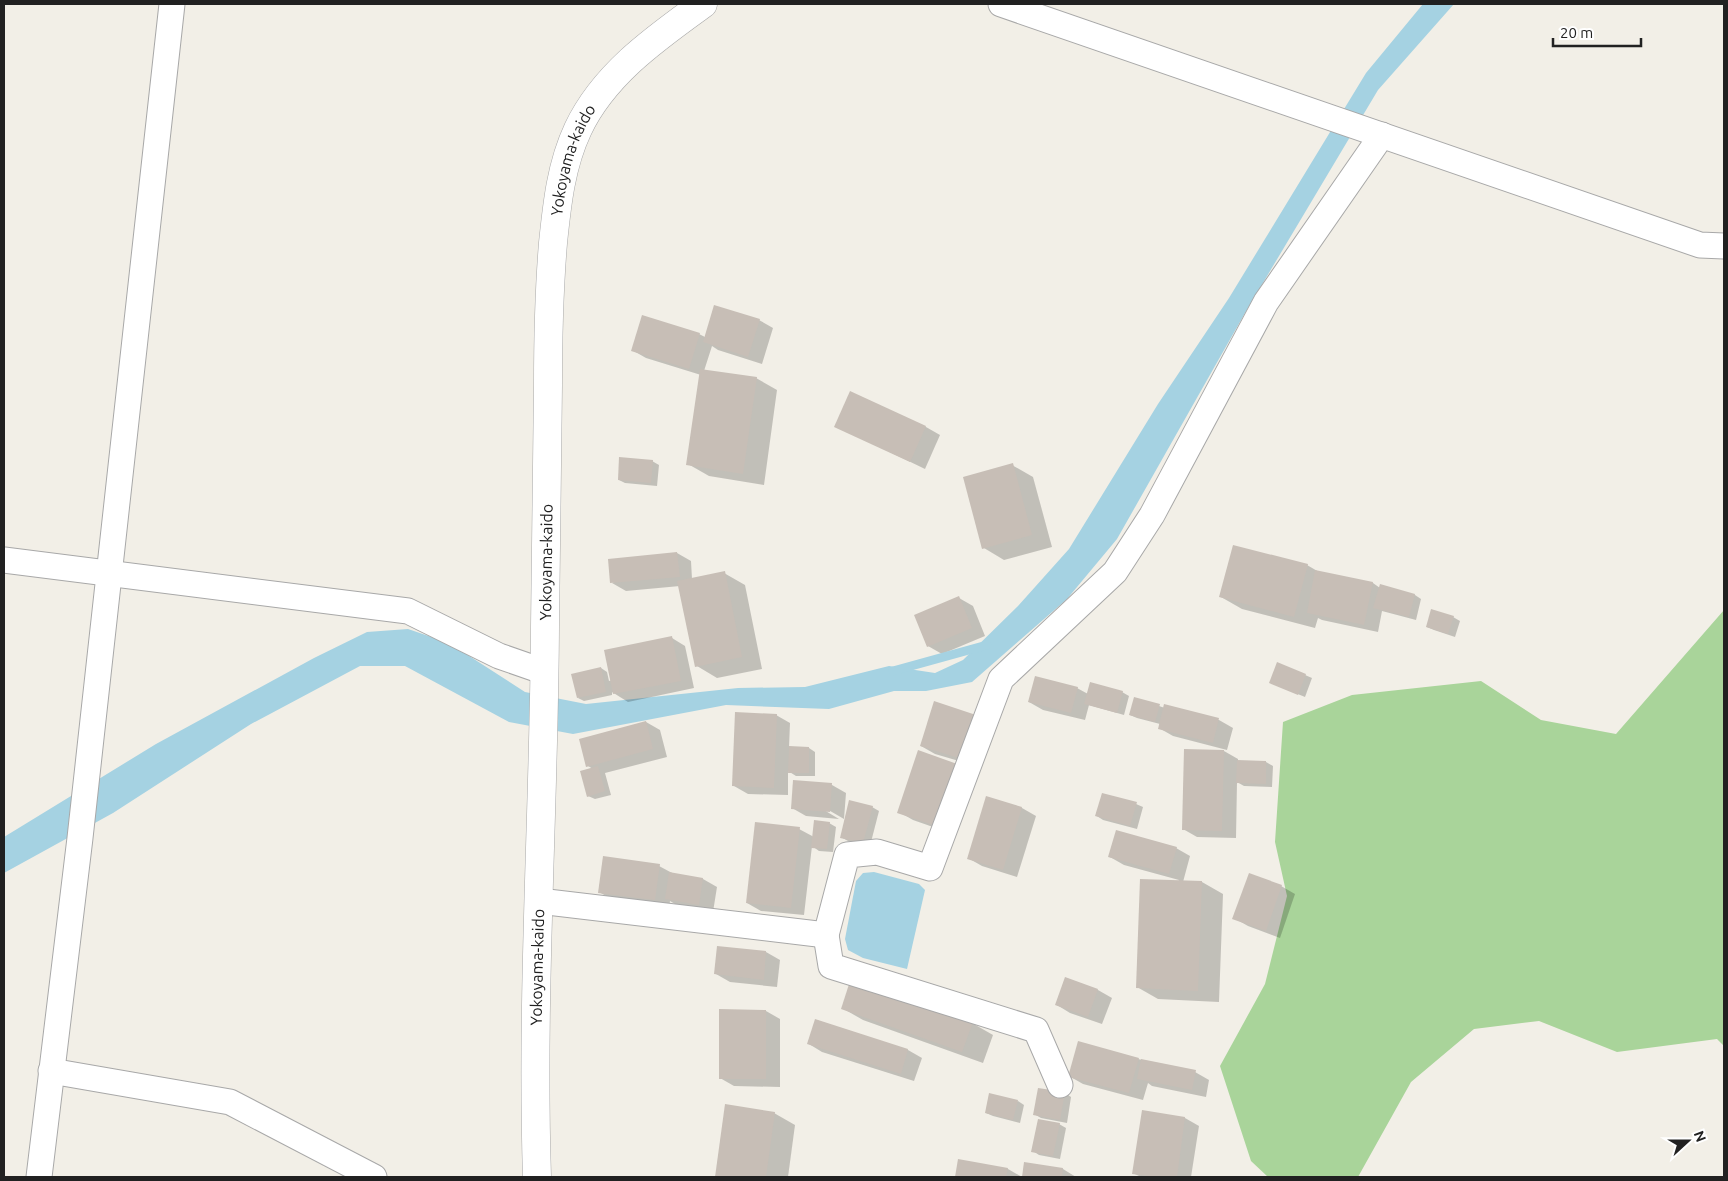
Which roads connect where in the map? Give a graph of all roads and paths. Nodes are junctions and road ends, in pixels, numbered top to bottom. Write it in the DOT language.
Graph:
graph roads {
  1 [pos="172,4"];
  2 [pos="703,4"];
  3 [pos="1001,4"];
  4 [pos="1382,135"];
  5 [pos="1724,246"];
  6 [pos="4,560"];
  7 [pos="109,573"];
  8 [pos="545,672"];
  9 [pos="540,901"];
  10 [pos="826,935"];
  11 [pos="51,1071"];
  12 [pos="1060,1085"];
  13 [pos="39,1177"];
  14 [pos="374,1177"];
  15 [pos="537,1177"];
  1 -- 7 [label="street"];
  2 -- 8 [label="street, Yokoyama-kaido"];
  3 -- 4 [label="street"];
  4 -- 5 [label="street"];
  4 -- 10 [label="street"];
  6 -- 7 [label="street"];
  7 -- 8 [label="street"];
  7 -- 11 [label="street"];
  8 -- 9 [label="street, Yokoyama-kaido"];
  9 -- 10 [label="street"];
  9 -- 15 [label="street, Yokoyama-kaido"];
  10 -- 12 [label="street"];
  11 -- 13 [label="street"];
  11 -- 14 [label="street"];
}
